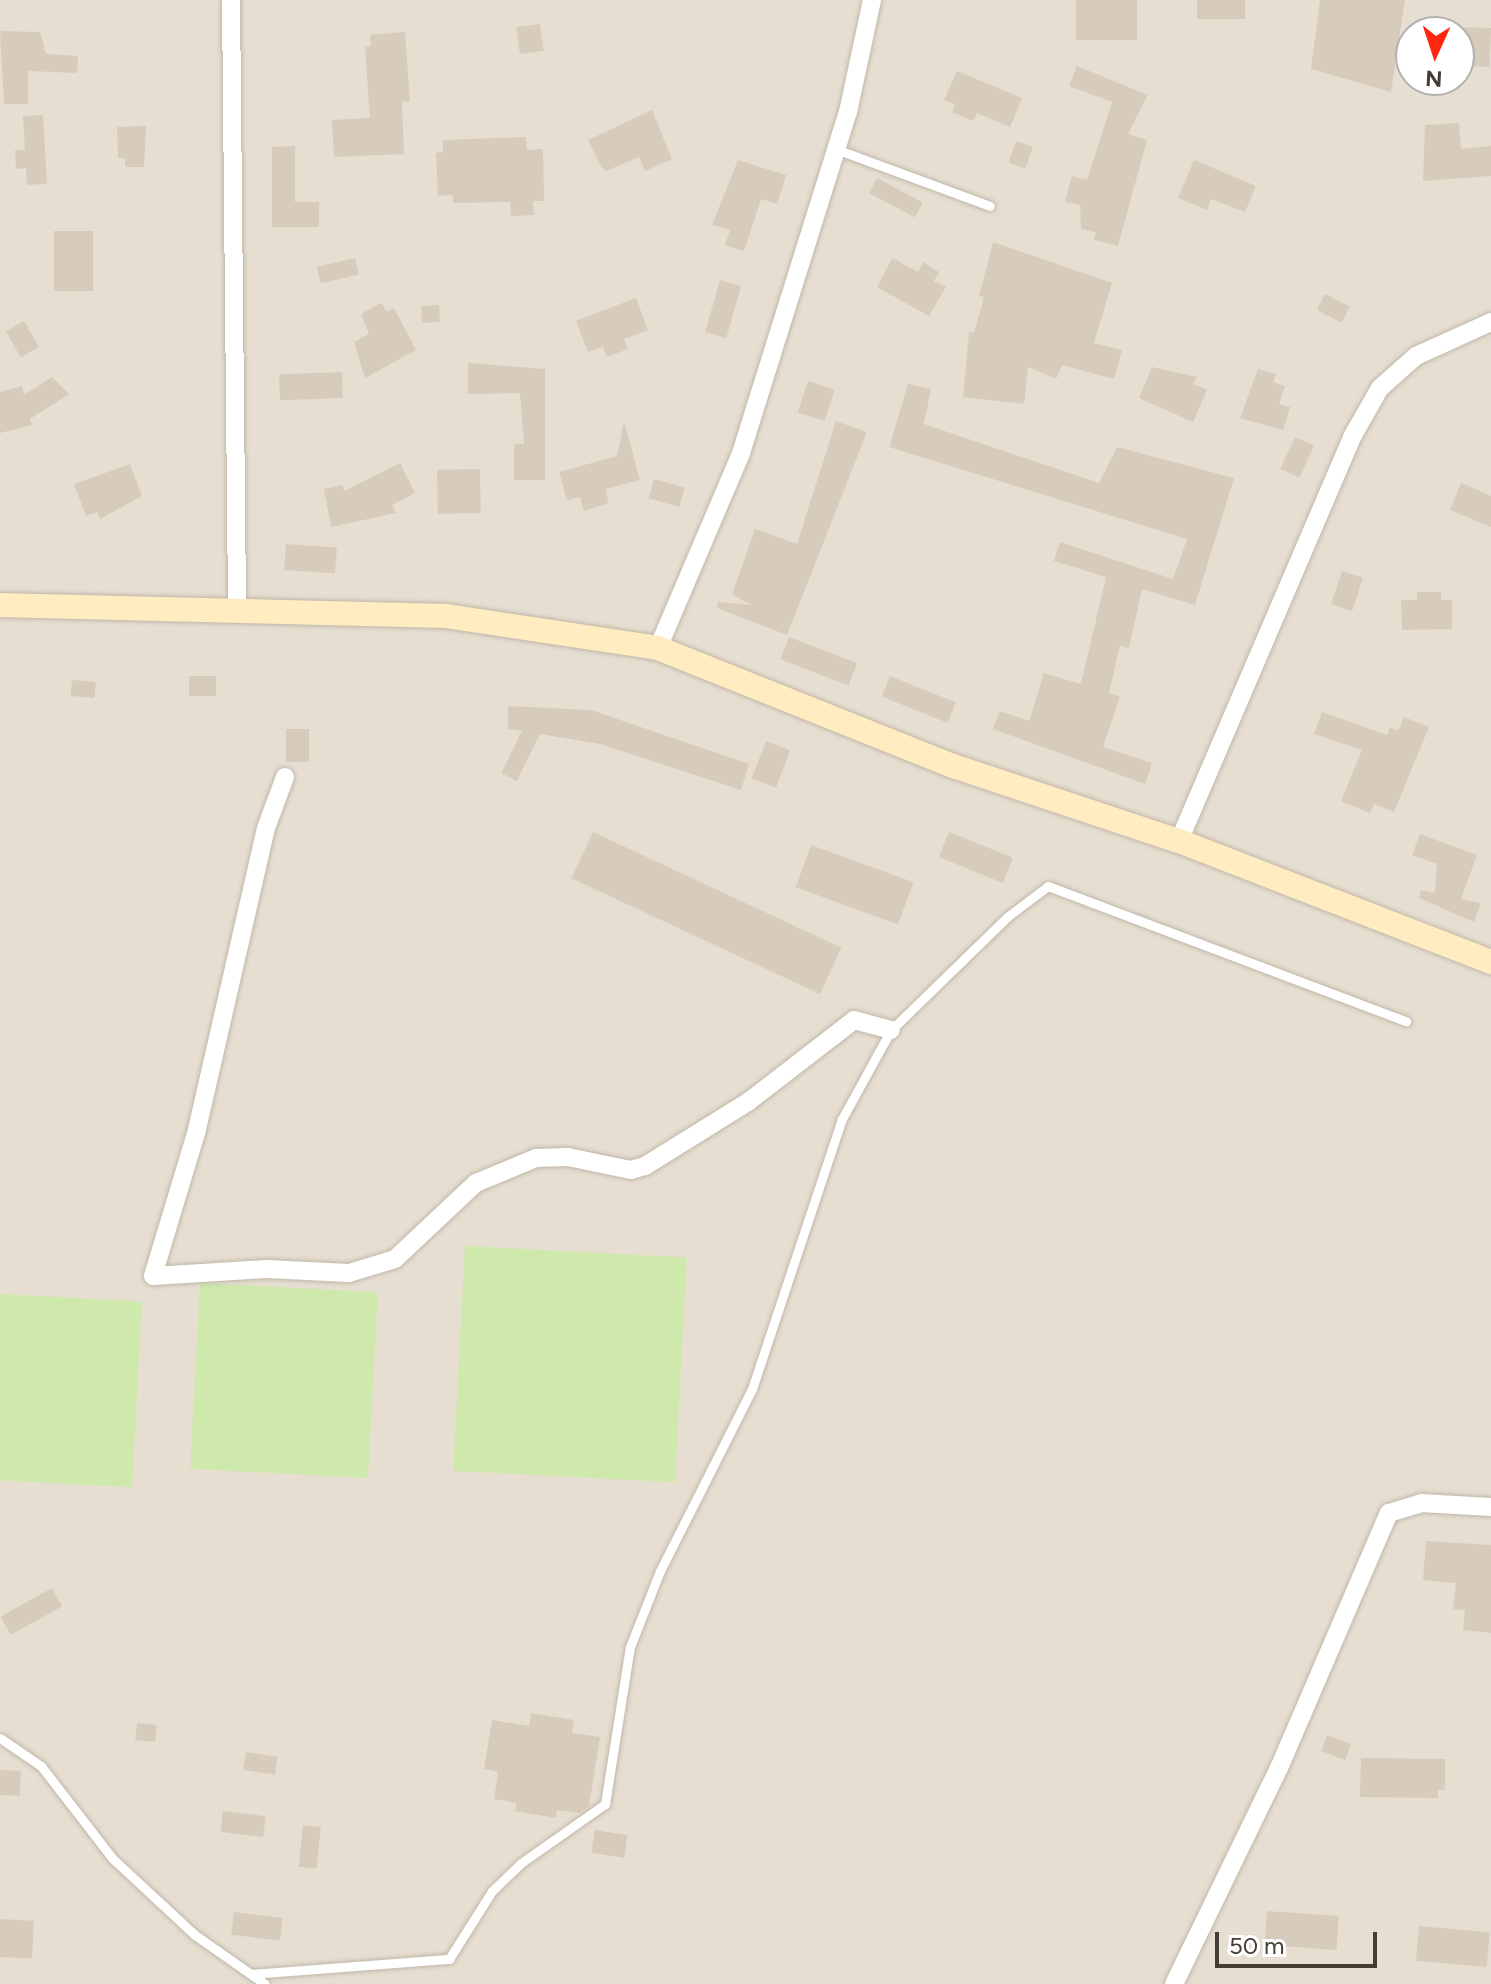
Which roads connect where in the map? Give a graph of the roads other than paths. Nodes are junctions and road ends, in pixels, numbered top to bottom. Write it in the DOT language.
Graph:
graph roads {
  1 [pos="231,0"];
  2 [pos="872,0"];
  3 [pos="836,149"];
  4 [pos="990,206"];
  5 [pos="1491,322"];
  6 [pos="0,605"];
  7 [pos="237,608"];
  8 [pos="658,648"];
  9 [pos="285,777"];
  10 [pos="1179,841"];
  11 [pos="1491,962"];
  12 [pos="1406,1021"];
  13 [pos="891,1030"];
  14 [pos="1491,1507"];
  15 [pos="0,1738"];
  16 [pos="252,1974"];
  17 [pos="265,1984"];
  18 [pos="1174,1984"];
  1 -- 7 [label="street"];
  2 -- 3 [label="street"];
  3 -- 4 [label="lane"];
  3 -- 8 [label="street"];
  5 -- 10 [label="street"];
  6 -- 7 [label="street"];
  7 -- 8 [label="street"];
  8 -- 10 [label="street"];
  9 -- 13 [label="street"];
  10 -- 11 [label="street"];
  12 -- 13 [label="lane"];
  13 -- 16 [label="lane"];
  14 -- 18 [label="street"];
  15 -- 16 [label="lane"];
  16 -- 17 [label="lane"];
}
